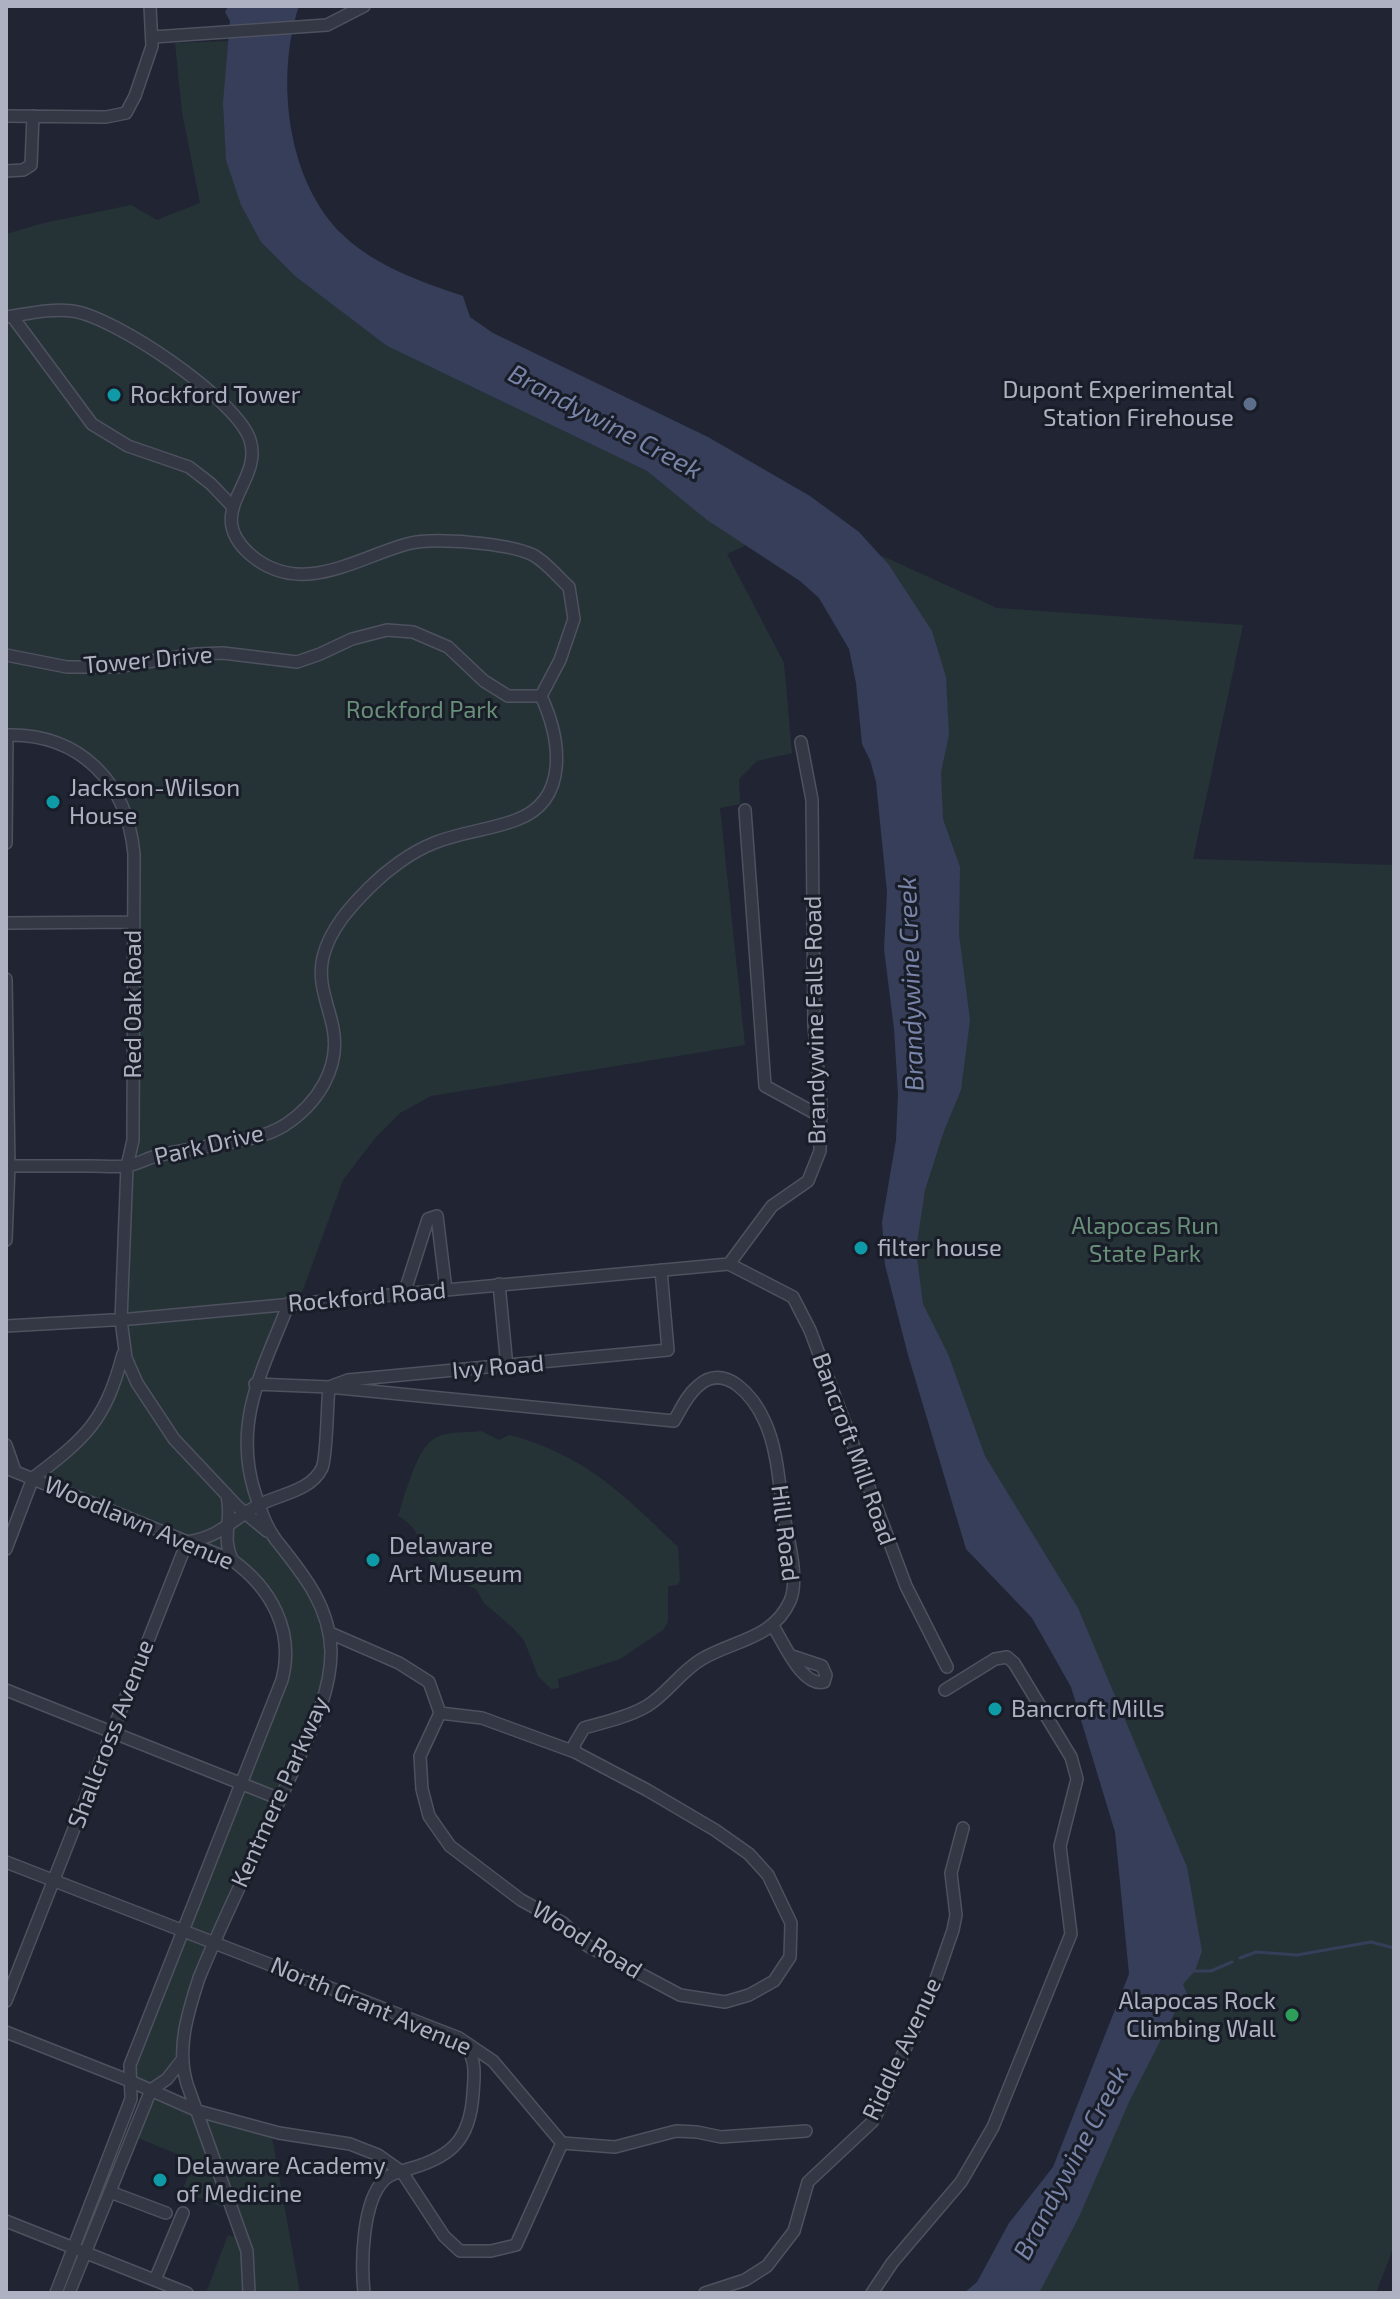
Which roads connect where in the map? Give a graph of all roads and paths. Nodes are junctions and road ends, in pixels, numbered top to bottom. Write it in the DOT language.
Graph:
graph roads {
  1 [pos="150,6"];
  2 [pos="364,6"];
  3 [pos="153,37"];
  4 [pos="6,116"];
  5 [pos="33,116"];
  6 [pos="6,171"];
  7 [pos="9,316"];
  8 [pos="232,506"];
  9 [pos="6,655"];
  10 [pos="541,696"];
  11 [pos="6,735"];
  12 [pos="801,742"];
  13 [pos="745,810"];
  14 [pos="6,843"];
  15 [pos="133,922"];
  16 [pos="6,923"];
  17 [pos="6,979"];
  18 [pos="820,1116"];
  19 [pos="7,1166"];
  20 [pos="127,1166"];
  21 [pos="6,1240"];
  22 [pos="729,1264"];
  23 [pos="661,1270"];
  24 [pos="499,1284"];
  25 [pos="446,1290"];
  26 [pos="404,1294"];
  27 [pos="289,1303"];
  28 [pos="121,1320"];
  29 [pos="6,1326"];
  30 [pos="124,1349"];
  31 [pos="507,1367"];
  32 [pos="255,1384"];
  33 [pos="329,1387"];
  34 [pos="6,1445"];
  35 [pos="10,1470"];
  36 [pos="33,1478"];
  37 [pos="227,1496"];
  38 [pos="259,1505"];
  39 [pos="245,1513"];
  40 [pos="227,1528"];
  41 [pos="276,1539"];
  42 [pos="187,1542"];
  43 [pos="6,1549"];
  44 [pos="232,1560"];
  45 [pos="773,1626"];
  46 [pos="330,1633"];
  47 [pos="792,1656"];
  48 [pos="947,1667"];
  49 [pos="282,1680"];
  50 [pos="6,1690"];
  51 [pos="945,1690"];
  52 [pos="440,1713"];
  53 [pos="111,1731"];
  54 [pos="575,1752"];
  55 [pos="241,1783"];
  56 [pos="280,1799"];
  57 [pos="963,1828"];
  58 [pos="6,1862"];
  59 [pos="54,1881"];
  60 [pos="183,1930"];
  61 [pos="214,1941"];
  62 [pos="6,2001"];
  63 [pos="6,2032"];
  64 [pos="459,2038"];
  65 [pos="182,2060"];
  66 [pos="130,2081"];
  67 [pos="151,2090"];
  68 [pos="198,2111"];
  69 [pos="806,2131"];
  70 [pos="562,2143"];
  71 [pos="402,2172"];
  72 [pos="110,2192"];
  73 [pos="166,2213"];
  74 [pos="183,2213"];
  75 [pos="6,2221"];
  76 [pos="80,2250"];
  77 [pos="155,2280"];
  78 [pos="56,2293"];
  79 [pos="69,2293"];
  80 [pos="187,2293"];
  81 [pos="249,2293"];
  82 [pos="364,2293"];
  83 [pos="705,2293"];
  84 [pos="872,2293"];
  1 -- 3 [label="street"];
  2 -- 3 [label="street"];
  3 -- 5 [label="street"];
  4 -- 5 [label="street"];
  5 -- 6 [label="street"];
  7 -- 8 [label="street"];
  7 -- 8 [label="street"];
  8 -- 10 [label="street"];
  9 -- 10 [label="street, Tower Drive"];
  10 -- 20 [label="street, Park Drive"];
  11 -- 14 [label="street"];
  11 -- 15 [label="street, Red Oak Road"];
  12 -- 18 [label="street, Brandywine Falls Road"];
  13 -- 18 [label="street"];
  15 -- 16 [label="street"];
  15 -- 20 [label="street, Red Oak Road"];
  17 -- 19 [label="street"];
  18 -- 22 [label="street, Brandywine Falls Road"];
  19 -- 20 [label="street, Park Drive"];
  19 -- 21 [label="street"];
  20 -- 28 [label="street, Red Oak Road"];
  22 -- 23 [label="street, Rockford Road"];
  22 -- 48 [label="street, Bancroft Mill Road"];
  23 -- 24 [label="street, Rockford Road"];
  23 -- 31 [label="street, Ivy Road"];
  24 -- 25 [label="street, Rockford Road"];
  24 -- 31 [label="street"];
  25 -- 26 [label="street, Rockford Road"];
  25 -- 26 [label="street"];
  26 -- 27 [label="street, Rockford Road"];
  27 -- 28 [label="street, Rockford Road"];
  27 -- 32 [label="street, Kentmere Parkway"];
  28 -- 29 [label="street, Rockford Road"];
  28 -- 30 [label="street, Red Oak Road"];
  30 -- 36 [label="street, Red Oak Road"];
  30 -- 37 [label="street, Red Oak Road"];
  31 -- 33 [label="street, Ivy Road"];
  32 -- 33 [label="street"];
  32 -- 38 [label="street, Kentmere Parkway"];
  33 -- 38 [label="street"];
  33 -- 45 [label="street, Hill Road"];
  34 -- 35 [label="street"];
  35 -- 36 [label="street, Woodlawn Avenue"];
  36 -- 42 [label="street, Woodlawn Avenue"];
  36 -- 43 [label="street"];
  37 -- 39 [label="street, Red Oak Road"];
  37 -- 40 [label="street"];
  38 -- 39 [label="street"];
  38 -- 41 [label="street, Kentmere Parkway"];
  39 -- 40 [label="street"];
  39 -- 41 [label="street, Red Oak Road"];
  40 -- 42 [label="street"];
  40 -- 44 [label="street"];
  41 -- 46 [label="street, Kentmere Parkway"];
  42 -- 44 [label="street, Woodlawn Avenue"];
  42 -- 53 [label="street, Shallcross Avenue"];
  44 -- 49 [label="street, Woodlawn Avenue"];
  45 -- 47 [label="street"];
  45 -- 54 [label="street"];
  46 -- 52 [label="street"];
  46 -- 56 [label="street, Kentmere Parkway"];
  49 -- 55 [label="street, Kentmere Parkway"];
  50 -- 53 [label="street"];
  51 -- 84 [label="street"];
  52 -- 54 [label="street, Wood Road"];
  52 -- 54 [label="street, Wood Road"];
  53 -- 55 [label="street"];
  53 -- 59 [label="street, Shallcross Avenue"];
  55 -- 56 [label="street"];
  55 -- 60 [label="street, Kentmere Parkway"];
  56 -- 61 [label="street, Kentmere Parkway"];
  57 -- 83 [label="street, Riddle Avenue"];
  58 -- 59 [label="street, North Grant Avenue"];
  59 -- 60 [label="street, North Grant Avenue"];
  59 -- 62 [label="street, Shallcross Avenue"];
  60 -- 61 [label="street, North Grant Avenue"];
  60 -- 66 [label="street, Kentmere Parkway"];
  61 -- 64 [label="street, North Grant Avenue"];
  61 -- 65 [label="street, Kentmere Parkway"];
  63 -- 66 [label="street"];
  64 -- 70 [label="street, North Grant Avenue"];
  64 -- 71 [label="street"];
  65 -- 67 [label="street"];
  65 -- 68 [label="street, Kentmere Parkway"];
  66 -- 67 [label="street"];
  66 -- 76 [label="street, Kentmere Parkway"];
  67 -- 68 [label="street"];
  67 -- 72 [label="street"];
  68 -- 71 [label="street"];
  68 -- 81 [label="street, Kentmere Parkway"];
  69 -- 70 [label="street"];
  70 -- 71 [label="street"];
  71 -- 82 [label="street"];
  72 -- 73 [label="street"];
  72 -- 76 [label="street"];
  74 -- 77 [label="street"];
  75 -- 76 [label="street"];
  76 -- 77 [label="street"];
  76 -- 78 [label="street"];
  76 -- 79 [label="street"];
  77 -- 80 [label="street"];
}
